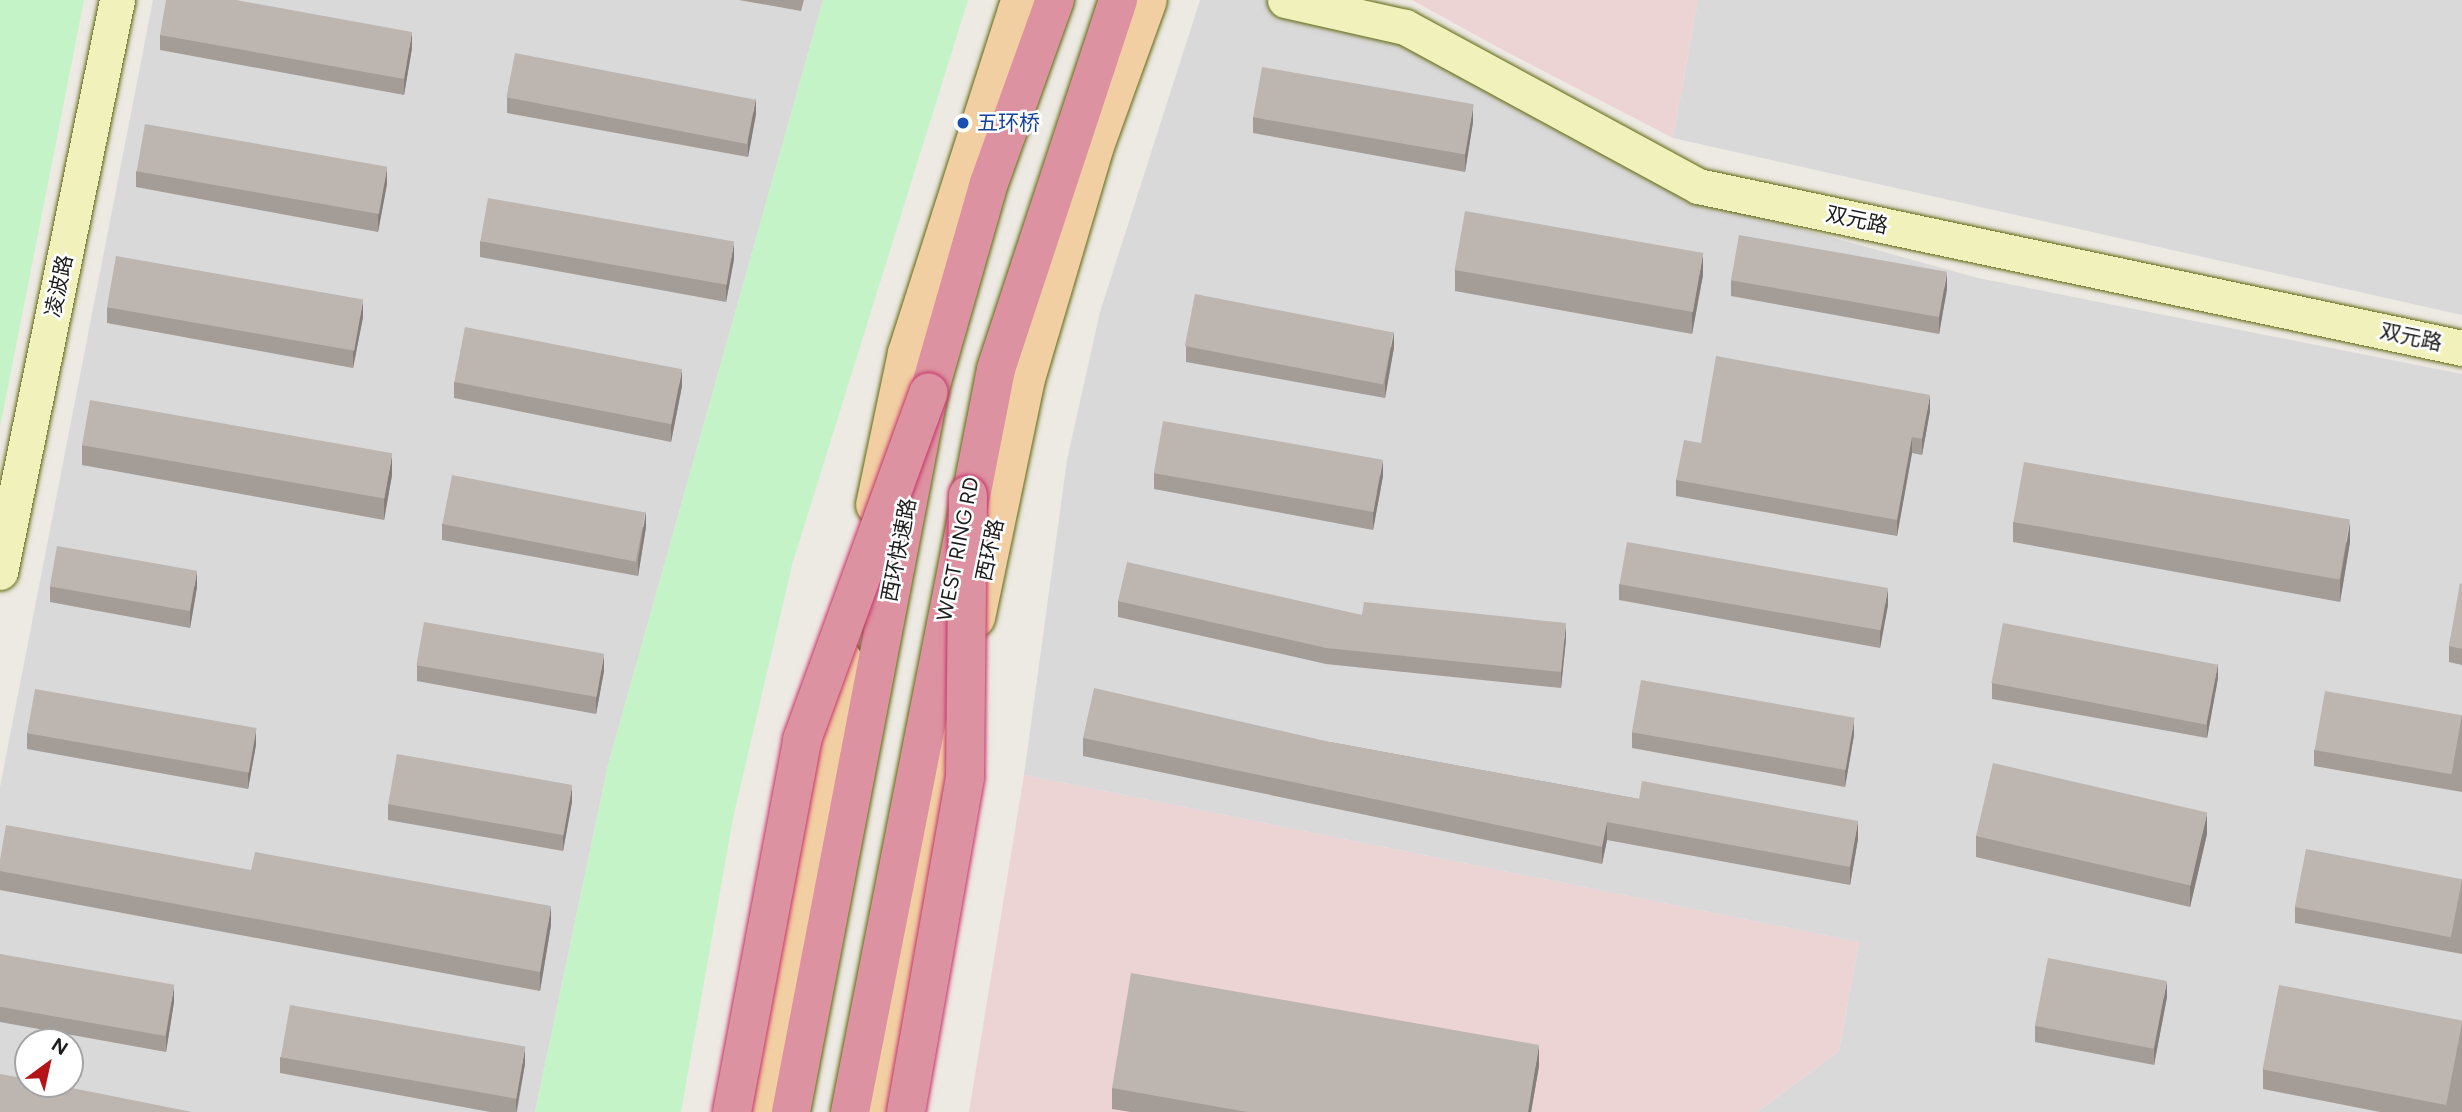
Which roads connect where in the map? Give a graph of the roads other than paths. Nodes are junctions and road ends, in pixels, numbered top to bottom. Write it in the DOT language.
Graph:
graph roads {
  1 [pos="117,0"];
  2 [pos="1020,0"];
  3 [pos="1055,0"];
  4 [pos="1118,0"];
  5 [pos="1148,0"];
  6 [pos="1285,0"];
  7 [pos="2462,348"];
  8 [pos="929,392"];
  9 [pos="968,495"];
  10 [pos="0,572"];
  11 [pos="732,1112"];
  12 [pos="757,1112"];
  13 [pos="791,1112"];
  14 [pos="850,1112"];
  15 [pos="882,1112"];
  16 [pos="906,1112"];
  1 -- 10 [label="street, 凌波路"];
  2 -- 12 [label="main road"];
  3 -- 8 [label="highway, 西环快速路"];
  4 -- 9 [label="highway, WEST RING RD"];
  5 -- 15 [label="main road, 西环路"];
  6 -- 7 [label="street, 双元路"];
  8 -- 11 [label="highway, bridge"];
  8 -- 13 [label="highway, 西环快速路, bridge"];
  9 -- 14 [label="highway, WEST RING RD, bridge"];
  9 -- 16 [label="highway, bridge"];
}
